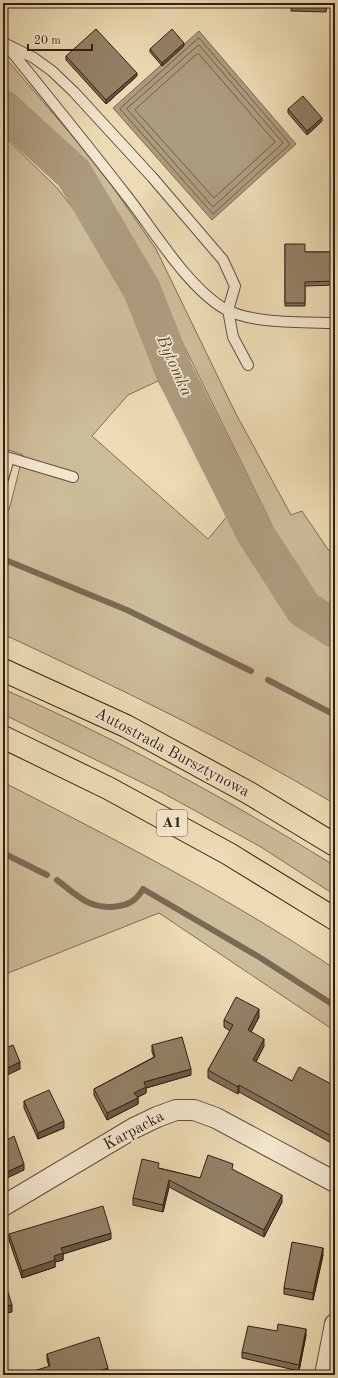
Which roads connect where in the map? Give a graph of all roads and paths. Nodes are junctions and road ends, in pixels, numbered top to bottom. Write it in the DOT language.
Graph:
graph roads {
  1 [pos="4,42"];
  2 [pos="228,310"];
  3 [pos="335,323"];
  4 [pos="248,365"];
  5 [pos="6,457"];
  6 [pos="73,477"];
  7 [pos="3,479"];
  8 [pos="3,670"];
  9 [pos="3,738"];
  10 [pos="335,845"];
  11 [pos="335,919"];
  12 [pos="335,1182"];
  13 [pos="3,1206"];
  14 [pos="335,1324"];
  15 [pos="325,1375"];
  1 -- 2 [label="lane"];
  1 -- 2 [label="lane"];
  2 -- 3 [label="lane"];
  2 -- 4 [label="lane"];
  5 -- 6 [label="lane"];
  5 -- 7 [label="lane"];
  8 -- 10 [label="highway, Autostrada Bursztynowa"];
  9 -- 11 [label="highway, A1"];
  12 -- 13 [label="street, Karpacka"];
  14 -- 15 [label="street"];
}
